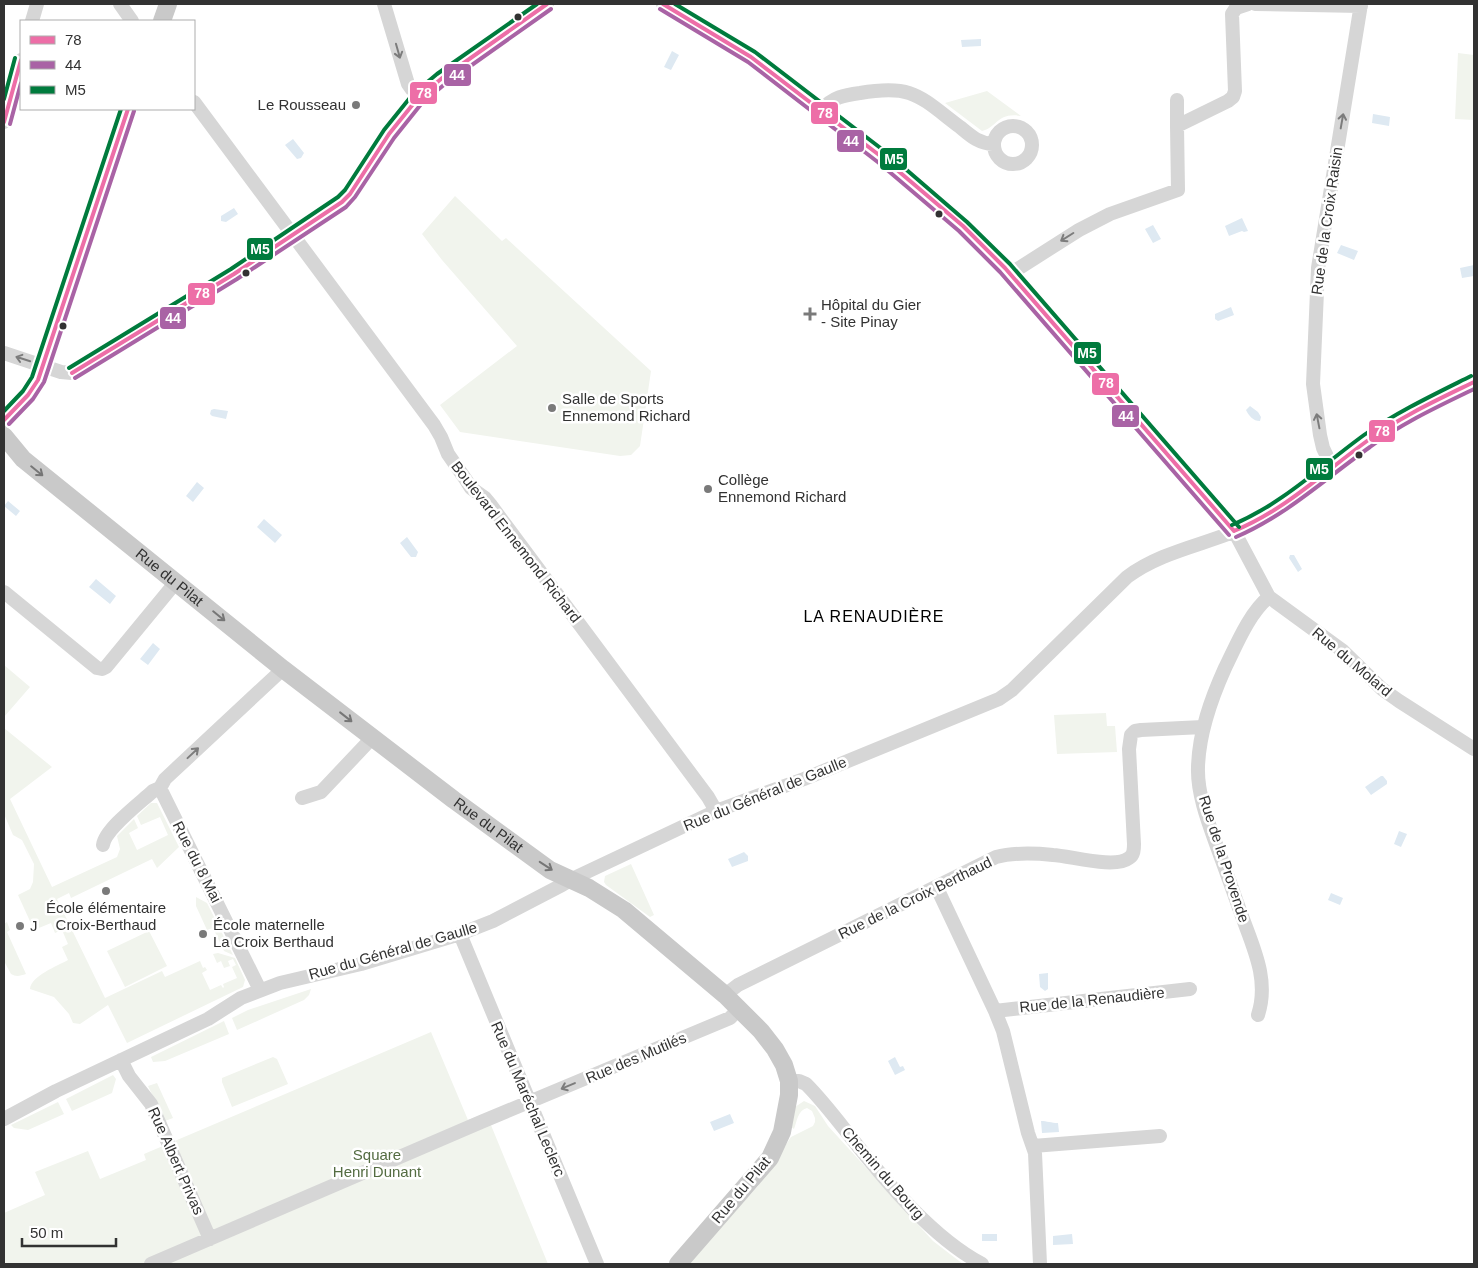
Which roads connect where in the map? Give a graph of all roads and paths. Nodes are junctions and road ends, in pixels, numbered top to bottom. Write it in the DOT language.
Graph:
graph roads {
  1 [pos="37,4"];
  2 [pos="120,4"];
  3 [pos="168,4"];
  4 [pos="384,4"];
  5 [pos="548,4"];
  6 [pos="663,4"];
  7 [pos="1248,4"];
  8 [pos="1255,4"];
  9 [pos="1361,5"];
  10 [pos="32,20"];
  11 [pos="131,20"];
  12 [pos="162,20"];
  13 [pos="20,64"];
  14 [pos="418,98"];
  15 [pos="1176,100"];
  16 [pos="195,103"];
  17 [pos="128,110"];
  18 [pos="822,110"];
  19 [pos="4,122"];
  20 [pos="1177,126"];
  21 [pos="993,144"];
  22 [pos="293,236"];
  23 [pos="1016,270"];
  24 [pos="4,353"];
  25 [pos="43,366"];
  26 [pos="1474,382"];
  27 [pos="4,420"];
  28 [pos="4,436"];
  29 [pos="1332,467"];
  30 [pos="1234,531"];
  31 [pos="176,582"];
  32 [pos="4,592"];
  33 [pos="1269,597"];
  34 [pos="283,669"];
  35 [pos="1203,727"];
  36 [pos="372,738"];
  37 [pos="1474,749"];
  38 [pos="160,788"];
  39 [pos="302,798"];
  40 [pos="716,811"];
  41 [pos="103,845"];
  42 [pos="572,879"];
  43 [pos="936,888"];
  44 [pos="460,934"];
  45 [pos="1190,989"];
  46 [pos="260,990"];
  47 [pos="725,995"];
  48 [pos="739,1009"];
  49 [pos="995,1010"];
  50 [pos="1258,1015"];
  51 [pos="121,1060"];
  52 [pos="789,1081"];
  53 [pos="529,1103"];
  54 [pos="4,1119"];
  55 [pos="1160,1136"];
  56 [pos="1033,1146"];
  57 [pos="210,1239"];
  58 [pos="151,1264"];
  59 [pos="597,1264"];
  60 [pos="678,1264"];
  61 [pos="982,1264"];
  62 [pos="1040,1264"];
  1 -- 10 [label="street"];
  2 -- 11 [label="street"];
  3 -- 12 [label="main road"];
  4 -- 14 [label="street, one-way"];
  5 -- 14 [label="street"];
  6 -- 18 [label="street, Rue du Molard"];
  7 -- 20 [label="street"];
  8 -- 9 [label="street"];
  29 -- 9 [label="street, Rue de la Croix Raisin, one-way"];
  13 -- 19 [label="street"];
  14 -- 22 [label="street"];
  15 -- 20 [label="street"];
  16 -- 22 [label="street, Boulevard Ennemond Richard"];
  17 -- 25 [label="main road"];
  18 -- 21 [label="street"];
  18 -- 30 [label="street, Rue du Molard"];
  20 -- 23 [label="street, one-way"];
  22 -- 25 [label="street"];
  22 -- 40 [label="street, Boulevard Ennemond Richard"];
  25 -- 24 [label="street, one-way"];
  25 -- 27 [label="main road"];
  26 -- 29 [label="street, Rue du Général de Gaulle"];
  28 -- 31 [label="main road, Rue du Pilat, one-way"];
  29 -- 30 [label="street, Rue du Général de Gaulle"];
  30 -- 33 [label="street, Rue du Molard"];
  30 -- 40 [label="street, Rue du Général de Gaulle"];
  31 -- 32 [label="street"];
  31 -- 34 [label="main road, Rue du Pilat, one-way"];
  33 -- 35 [label="street, Rue de la Provende"];
  33 -- 37 [label="street, Rue du Molard"];
  34 -- 36 [label="main road, Rue du Pilat, one-way"];
  38 -- 34 [label="street, one-way"];
  35 -- 43 [label="street, Rue de la Croix Berthaud"];
  35 -- 50 [label="street, Rue de la Provende"];
  36 -- 39 [label="street"];
  36 -- 42 [label="main road, Rue du Pilat, one-way"];
  38 -- 41 [label="street"];
  38 -- 46 [label="street, Rue du 8 Mai"];
  40 -- 42 [label="street, Rue du Général de Gaulle"];
  42 -- 44 [label="street, Rue du Général de Gaulle"];
  42 -- 47 [label="main road, Rue du Pilat"];
  43 -- 47 [label="street, Rue de la Croix Berthaud"];
  43 -- 49 [label="street, Rue de la Renaudière"];
  44 -- 46 [label="street, Rue du Général de Gaulle"];
  44 -- 53 [label="street, Rue du Maréchal Leclerc"];
  45 -- 49 [label="street, Rue de la Renaudière"];
  46 -- 51 [label="street, Rue du Général de Gaulle"];
  47 -- 48 [label="main road, Rue du Pilat"];
  48 -- 52 [label="main road, Rue du Pilat"];
  48 -- 53 [label="street, Rue des Mutilés, one-way"];
  49 -- 56 [label="street, Rue de la Renaudière"];
  51 -- 54 [label="street, Rue du Général de Gaulle"];
  51 -- 57 [label="street, Rue Albert Privas"];
  52 -- 60 [label="main road, Rue du Pilat"];
  52 -- 61 [label="street, Chemin du Bourg"];
  53 -- 57 [label="street, Rue des Mutilés"];
  53 -- 59 [label="street, Rue du Maréchal Leclerc"];
  55 -- 56 [label="street"];
  56 -- 62 [label="street, Rue de la Renaudière"];
  57 -- 58 [label="street, Rue des Mutilés"];
}
